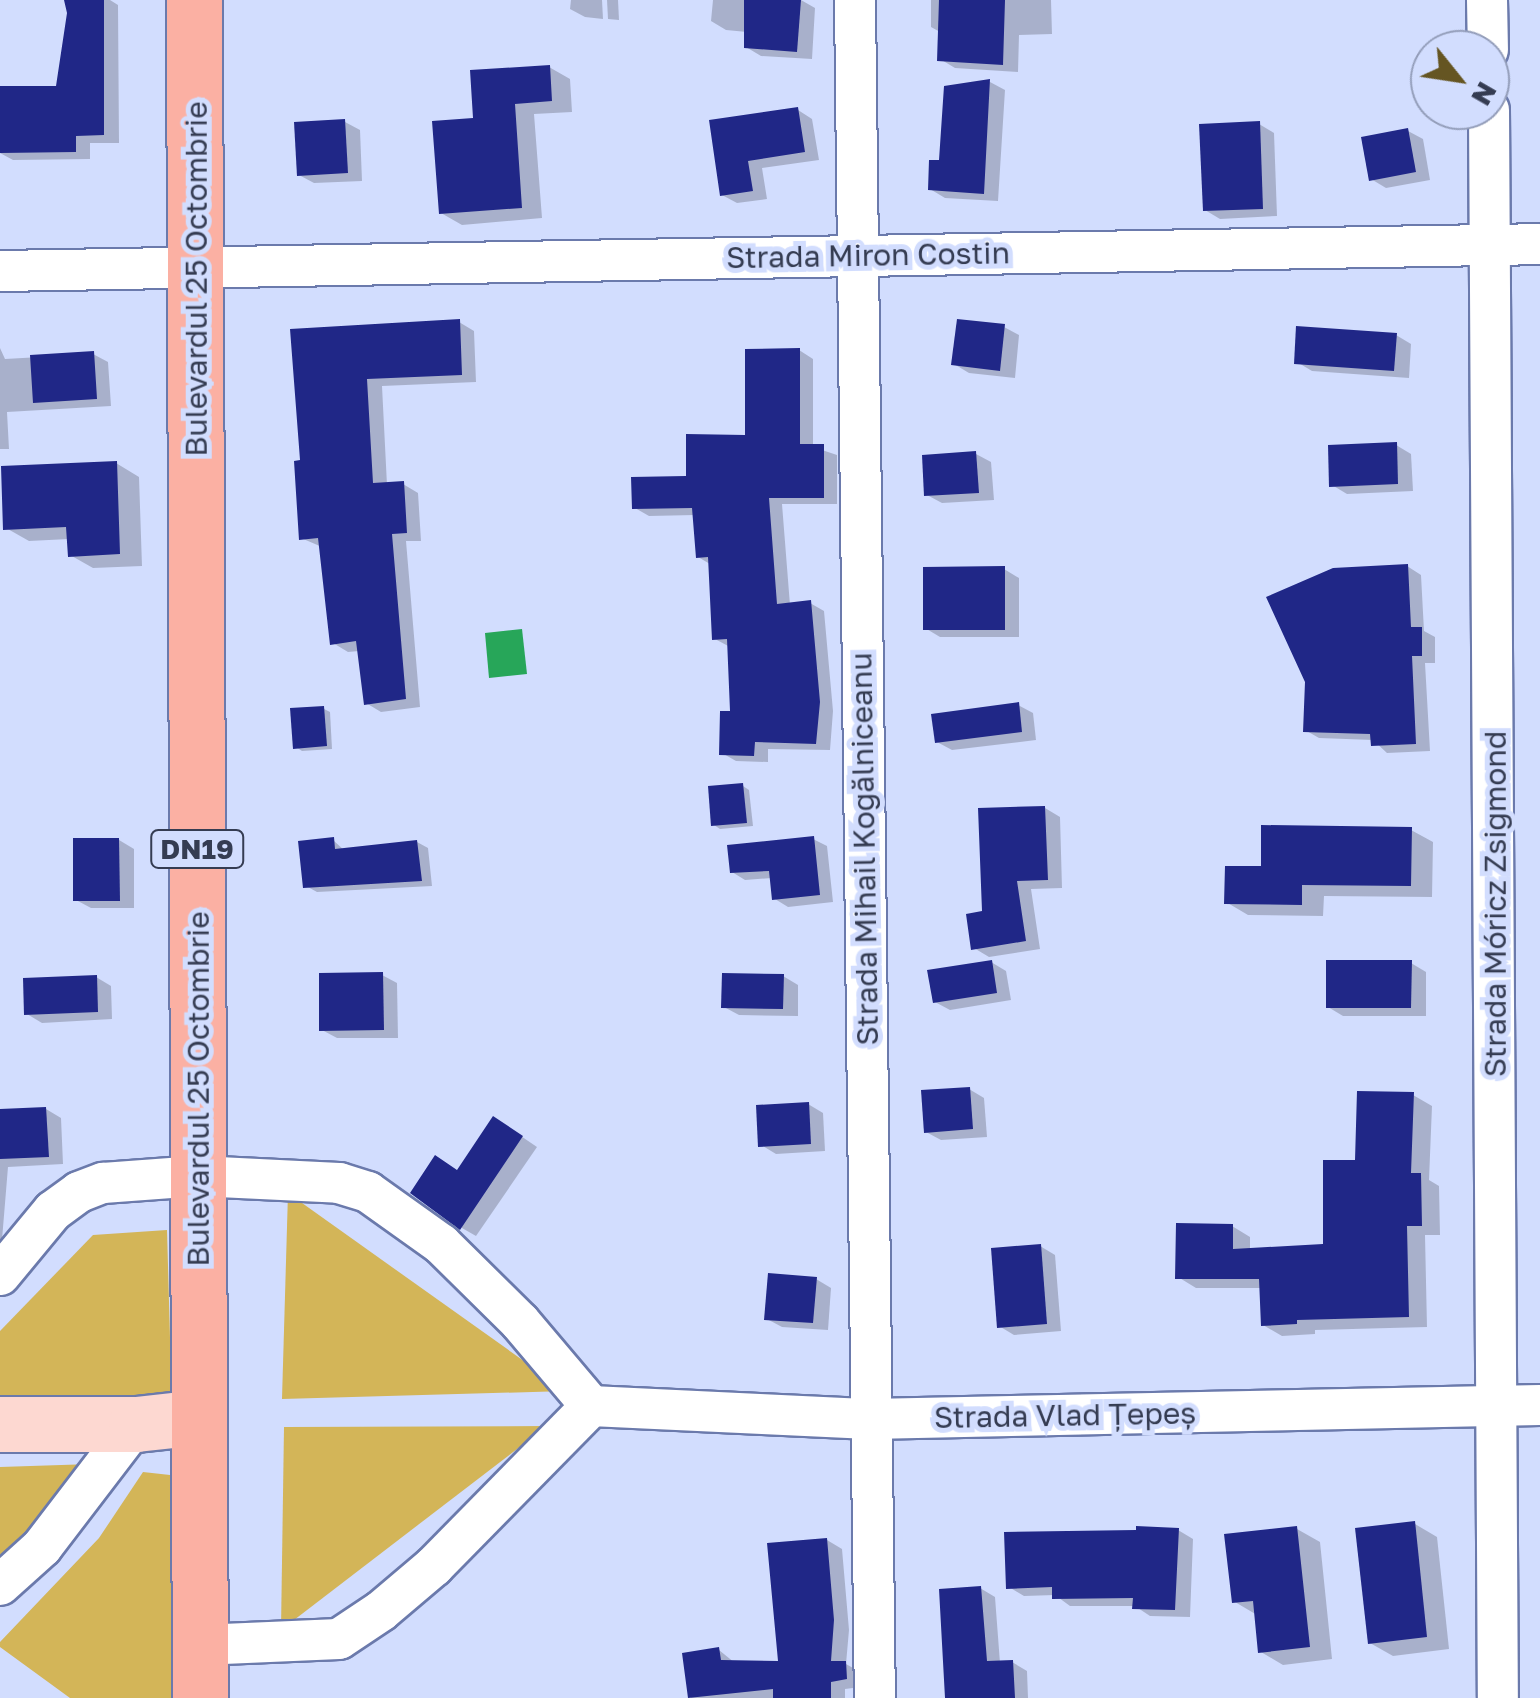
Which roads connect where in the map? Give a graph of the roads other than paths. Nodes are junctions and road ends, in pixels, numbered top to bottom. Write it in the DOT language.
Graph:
graph roads {
  1 [pos="194,0"];
  2 [pos="855,0"];
  3 [pos="1487,0"];
  4 [pos="1488,30"];
  5 [pos="1489,130"];
  6 [pos="1492,244"];
  7 [pos="1540,244"];
  8 [pos="857,255"];
  9 [pos="197,270"];
  10 [pos="0,271"];
  11 [pos="198,1176"];
  12 [pos="0,1275"];
  13 [pos="1498,1405"];
  14 [pos="1540,1405"];
  15 [pos="591,1406"];
  16 [pos="199,1417"];
  17 [pos="870,1419"];
  18 [pos="0,1424"];
  19 [pos="136,1424"];
  20 [pos="0,1585"];
  21 [pos="200,1645"];
  22 [pos="200,1698"];
  23 [pos="874,1698"];
  24 [pos="1498,1698"];
  1 -- 9 [label="main road, Bulevardul 25 Octombrie / DN19"];
  2 -- 8 [label="street, Strada Mihail Kogălniceanu"];
  3 -- 4 [label="street"];
  5 -- 6 [label="street, Strada Móricz Zsigmond"];
  6 -- 7 [label="street, Strada Miron Costin"];
  6 -- 8 [label="street, Strada Miron Costin"];
  6 -- 13 [label="street, Strada Móricz Zsigmond"];
  8 -- 9 [label="street, Strada Miron Costin"];
  8 -- 17 [label="street, Strada Mihail Kogălniceanu"];
  9 -- 10 [label="street, Strada Miron Costin"];
  9 -- 11 [label="main road, Bulevardul 25 Octombrie / DN19"];
  11 -- 12 [label="street"];
  11 -- 15 [label="street"];
  11 -- 16 [label="main road, Bulevardul 25 Octombrie / DN19"];
  13 -- 14 [label="street, Strada Vlad Țepeș"];
  13 -- 17 [label="street, Strada Vlad Țepeș"];
  13 -- 24 [label="street, Strada Móricz Zsigmond"];
  15 -- 17 [label="street, Strada Vlad Țepeș"];
  15 -- 21 [label="street"];
  16 -- 19 [label="street"];
  16 -- 21 [label="main road, Bulevardul 25 Octombrie / DN19"];
  17 -- 23 [label="street, Strada Mihail Kogălniceanu"];
  18 -- 19 [label="street"];
  19 -- 20 [label="street"];
  21 -- 22 [label="main road, Bulevardul 25 Octombrie / DN19"];
}
